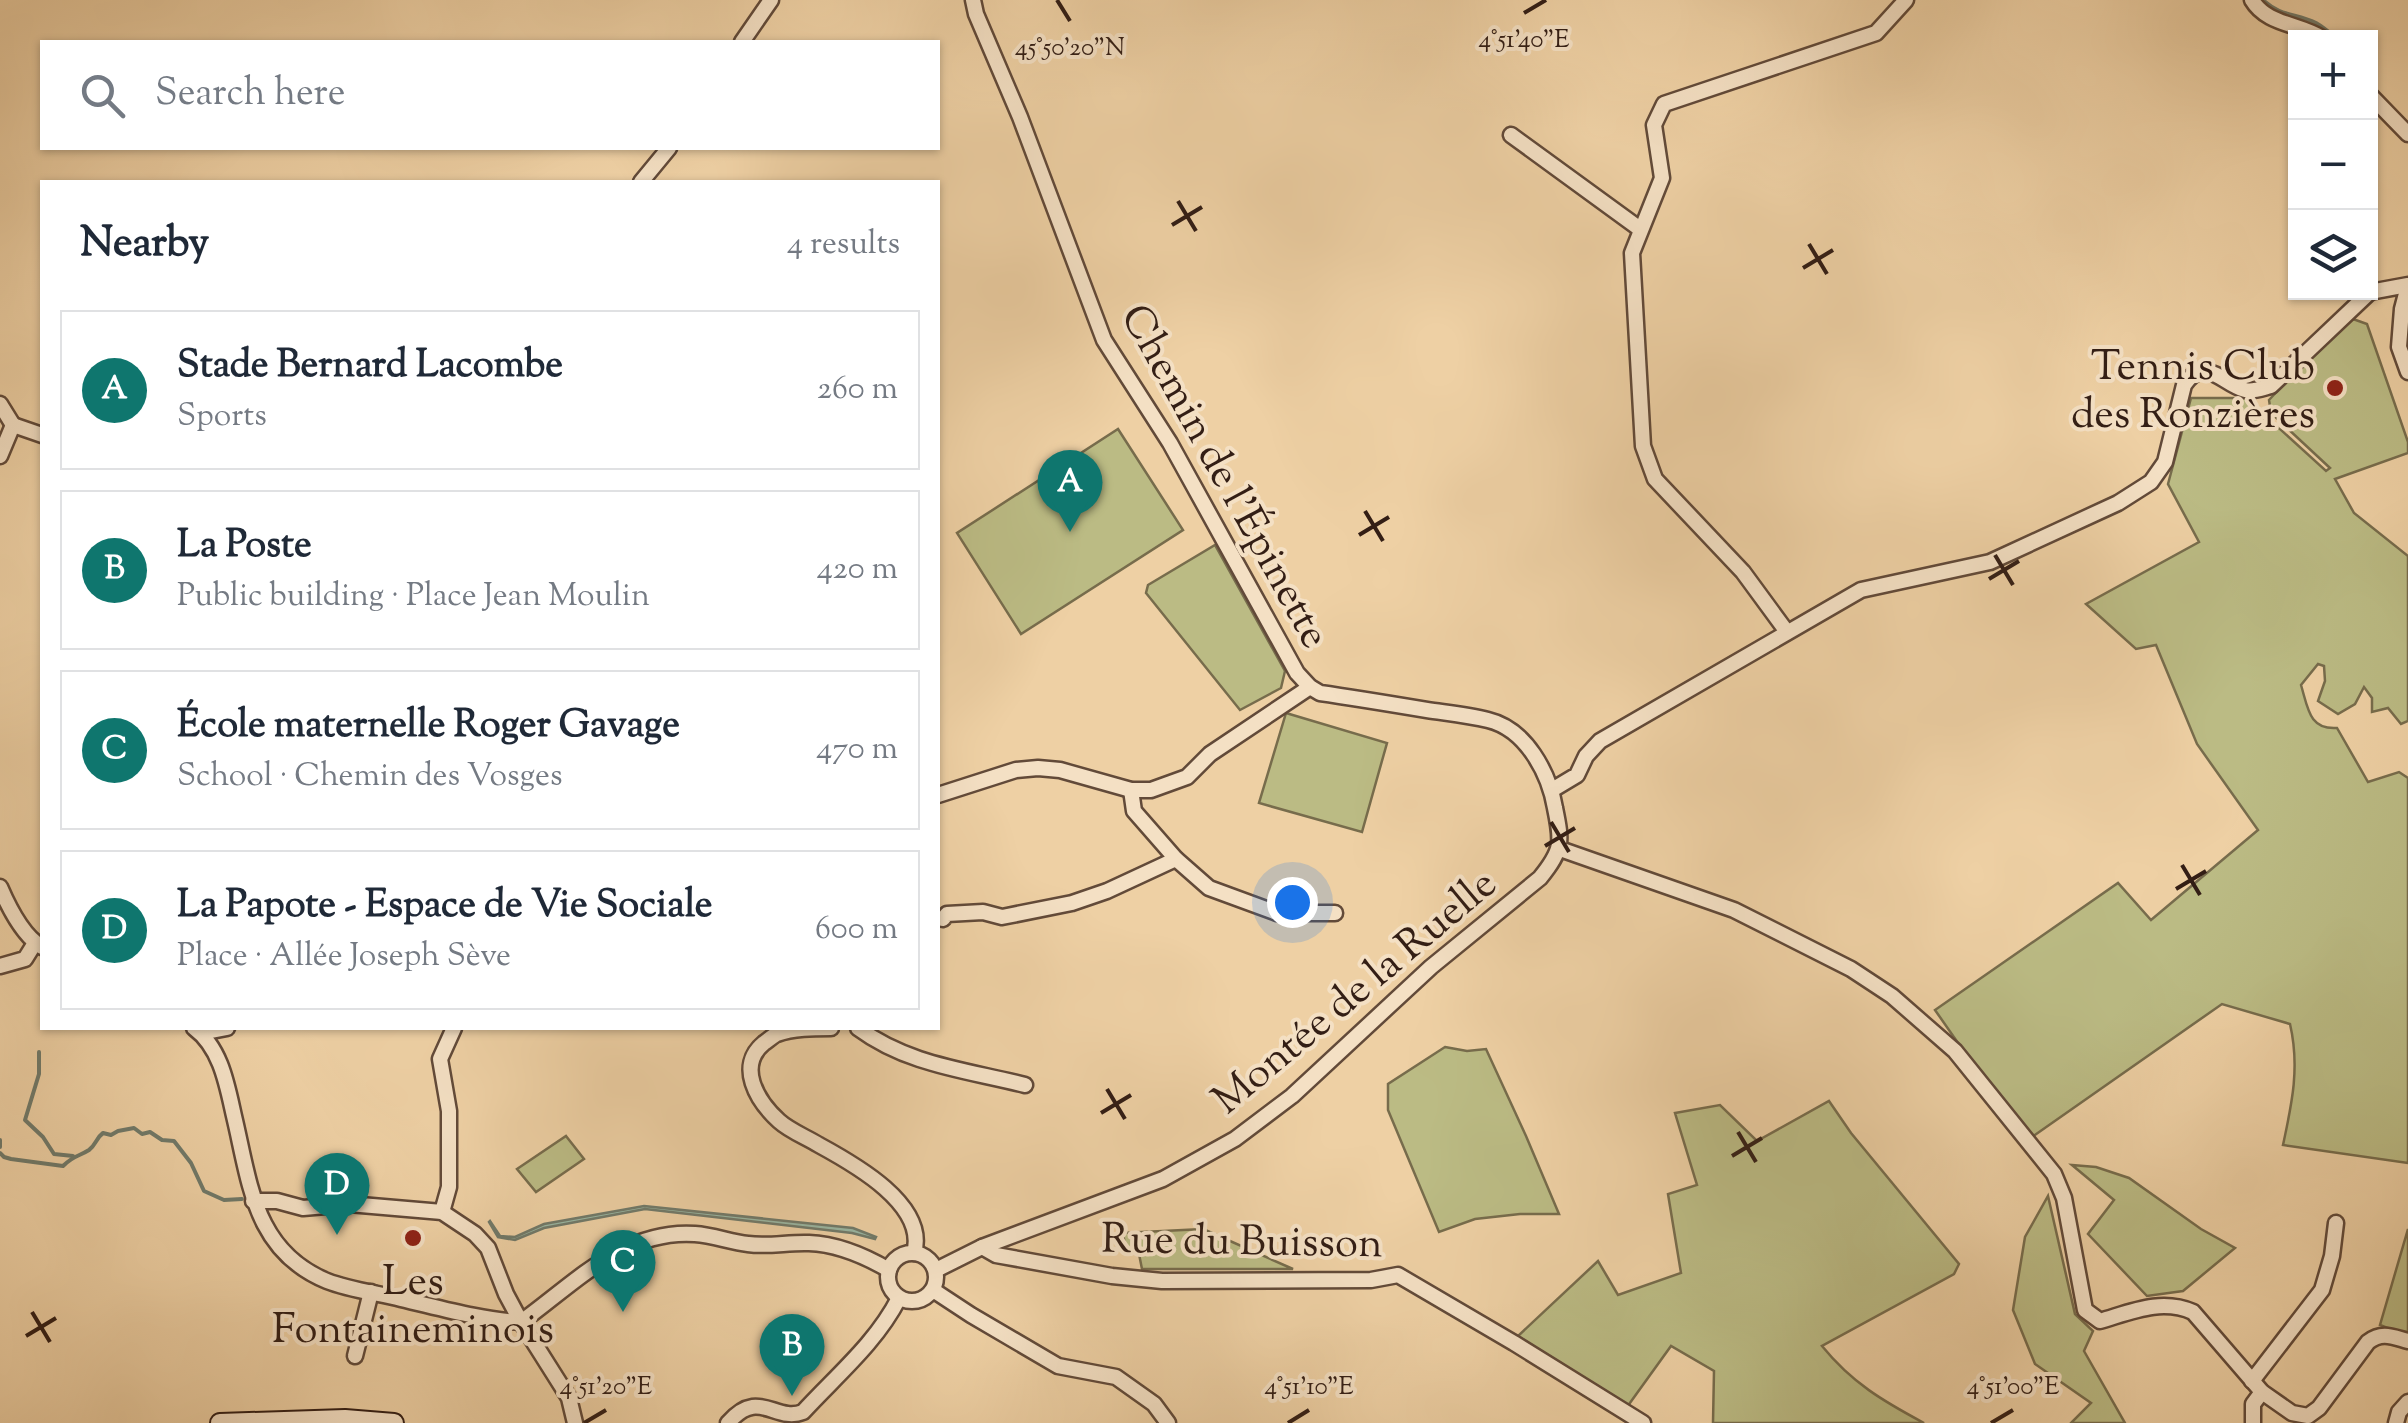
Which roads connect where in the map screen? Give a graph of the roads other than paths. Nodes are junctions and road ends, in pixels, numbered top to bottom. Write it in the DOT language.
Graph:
graph roads {
  1 [pos="772,0"];
  2 [pos="973,0"];
  3 [pos="1906,0"];
  4 [pos="2252,0"];
  5 [pos="2308,30"];
  6 [pos="743,40"];
  7 [pos="2378,103"];
  8 [pos="1511,134"];
  9 [pos="2408,134"];
  10 [pos="667,150"];
  11 [pos="643,180"];
  12 [pos="1640,230"];
  13 [pos="2408,286"];
  14 [pos="2378,291"];
  15 [pos="2362,300"];
  16 [pos="2408,372"];
  17 [pos="0,404"];
  18 [pos="13,425"];
  19 [pos="40,434"];
  20 [pos="0,456"];
  21 [pos="1787,632"];
  22 [pos="1310,688"];
  23 [pos="1131,790"];
  24 [pos="1552,790"];
  25 [pos="940,793"];
  26 [pos="1560,849"];
  27 [pos="1176,859"];
  28 [pos="0,887"];
  29 [pos="1335,913"];
  30 [pos="944,918"];
  31 [pos="39,945"];
  32 [pos="0,966"];
  33 [pos="198,1030"];
  34 [pos="453,1030"];
  35 [pos="798,1030"];
  36 [pos="861,1030"];
  37 [pos="1025,1086"];
  38 [pos="253,1200"];
  39 [pos="442,1212"];
  40 [pos="2336,1223"];
  41 [pos="982,1247"];
  42 [pos="914,1252"];
  43 [pos="889,1270"];
  44 [pos="936,1270"];
  45 [pos="933,1290"];
  46 [pos="371,1292"];
  47 [pos="899,1298"];
  48 [pos="521,1322"];
  49 [pos="2408,1342"];
  50 [pos="355,1356"];
  51 [pos="2257,1386"];
  52 [pos="2408,1402"];
  53 [pos="1641,1422"];
  54 [pos="220,1423"];
  55 [pos="394,1423"];
  56 [pos="575,1423"];
  57 [pos="728,1423"];
  58 [pos="1168,1423"];
  59 [pos="2252,1423"];
  60 [pos="2396,1423"];
  1 -- 6 [label="street"];
  2 -- 22 [label="street, Chemin de l'Épinette"];
  3 -- 12 [label="street"];
  4 -- 5 [label="street"];
  7 -- 9 [label="street"];
  8 -- 12 [label="street"];
  10 -- 11 [label="street"];
  12 -- 21 [label="street"];
  13 -- 14 [label="street"];
  13 -- 16 [label="street"];
  15 -- 21 [label="street"];
  17 -- 18 [label="street"];
  18 -- 19 [label="street"];
  18 -- 20 [label="street"];
  21 -- 24 [label="street"];
  22 -- 23 [label="street"];
  22 -- 24 [label="street, Chemin de l'Épinette"];
  23 -- 25 [label="street"];
  23 -- 27 [label="street"];
  24 -- 26 [label="street, Chemin de l'Épinette"];
  26 -- 41 [label="street, Montée de la Ruelle"];
  26 -- 51 [label="street"];
  27 -- 29 [label="street"];
  27 -- 30 [label="street"];
  28 -- 31 [label="street"];
  31 -- 32 [label="street"];
  33 -- 38 [label="street"];
  34 -- 39 [label="street"];
  35 -- 42 [label="street"];
  36 -- 37 [label="street"];
  38 -- 39 [label="street"];
  38 -- 46 [label="street"];
  39 -- 48 [label="street"];
  40 -- 51 [label="street"];
  41 -- 44 [label="street, Montée de la Ruelle"];
  41 -- 53 [label="street, Rue du Buisson"];
  42 -- 43 [label="street"];
  42 -- 44 [label="street"];
  43 -- 47 [label="street"];
  43 -- 48 [label="street"];
  44 -- 45 [label="street"];
  45 -- 47 [label="street"];
  45 -- 58 [label="street"];
  46 -- 48 [label="street"];
  46 -- 50 [label="street"];
  47 -- 57 [label="street"];
  48 -- 56 [label="street"];
  49 -- 51 [label="street"];
  51 -- 59 [label="street"];
  52 -- 60 [label="street"];
  54 -- 55 [label="street"];
}
